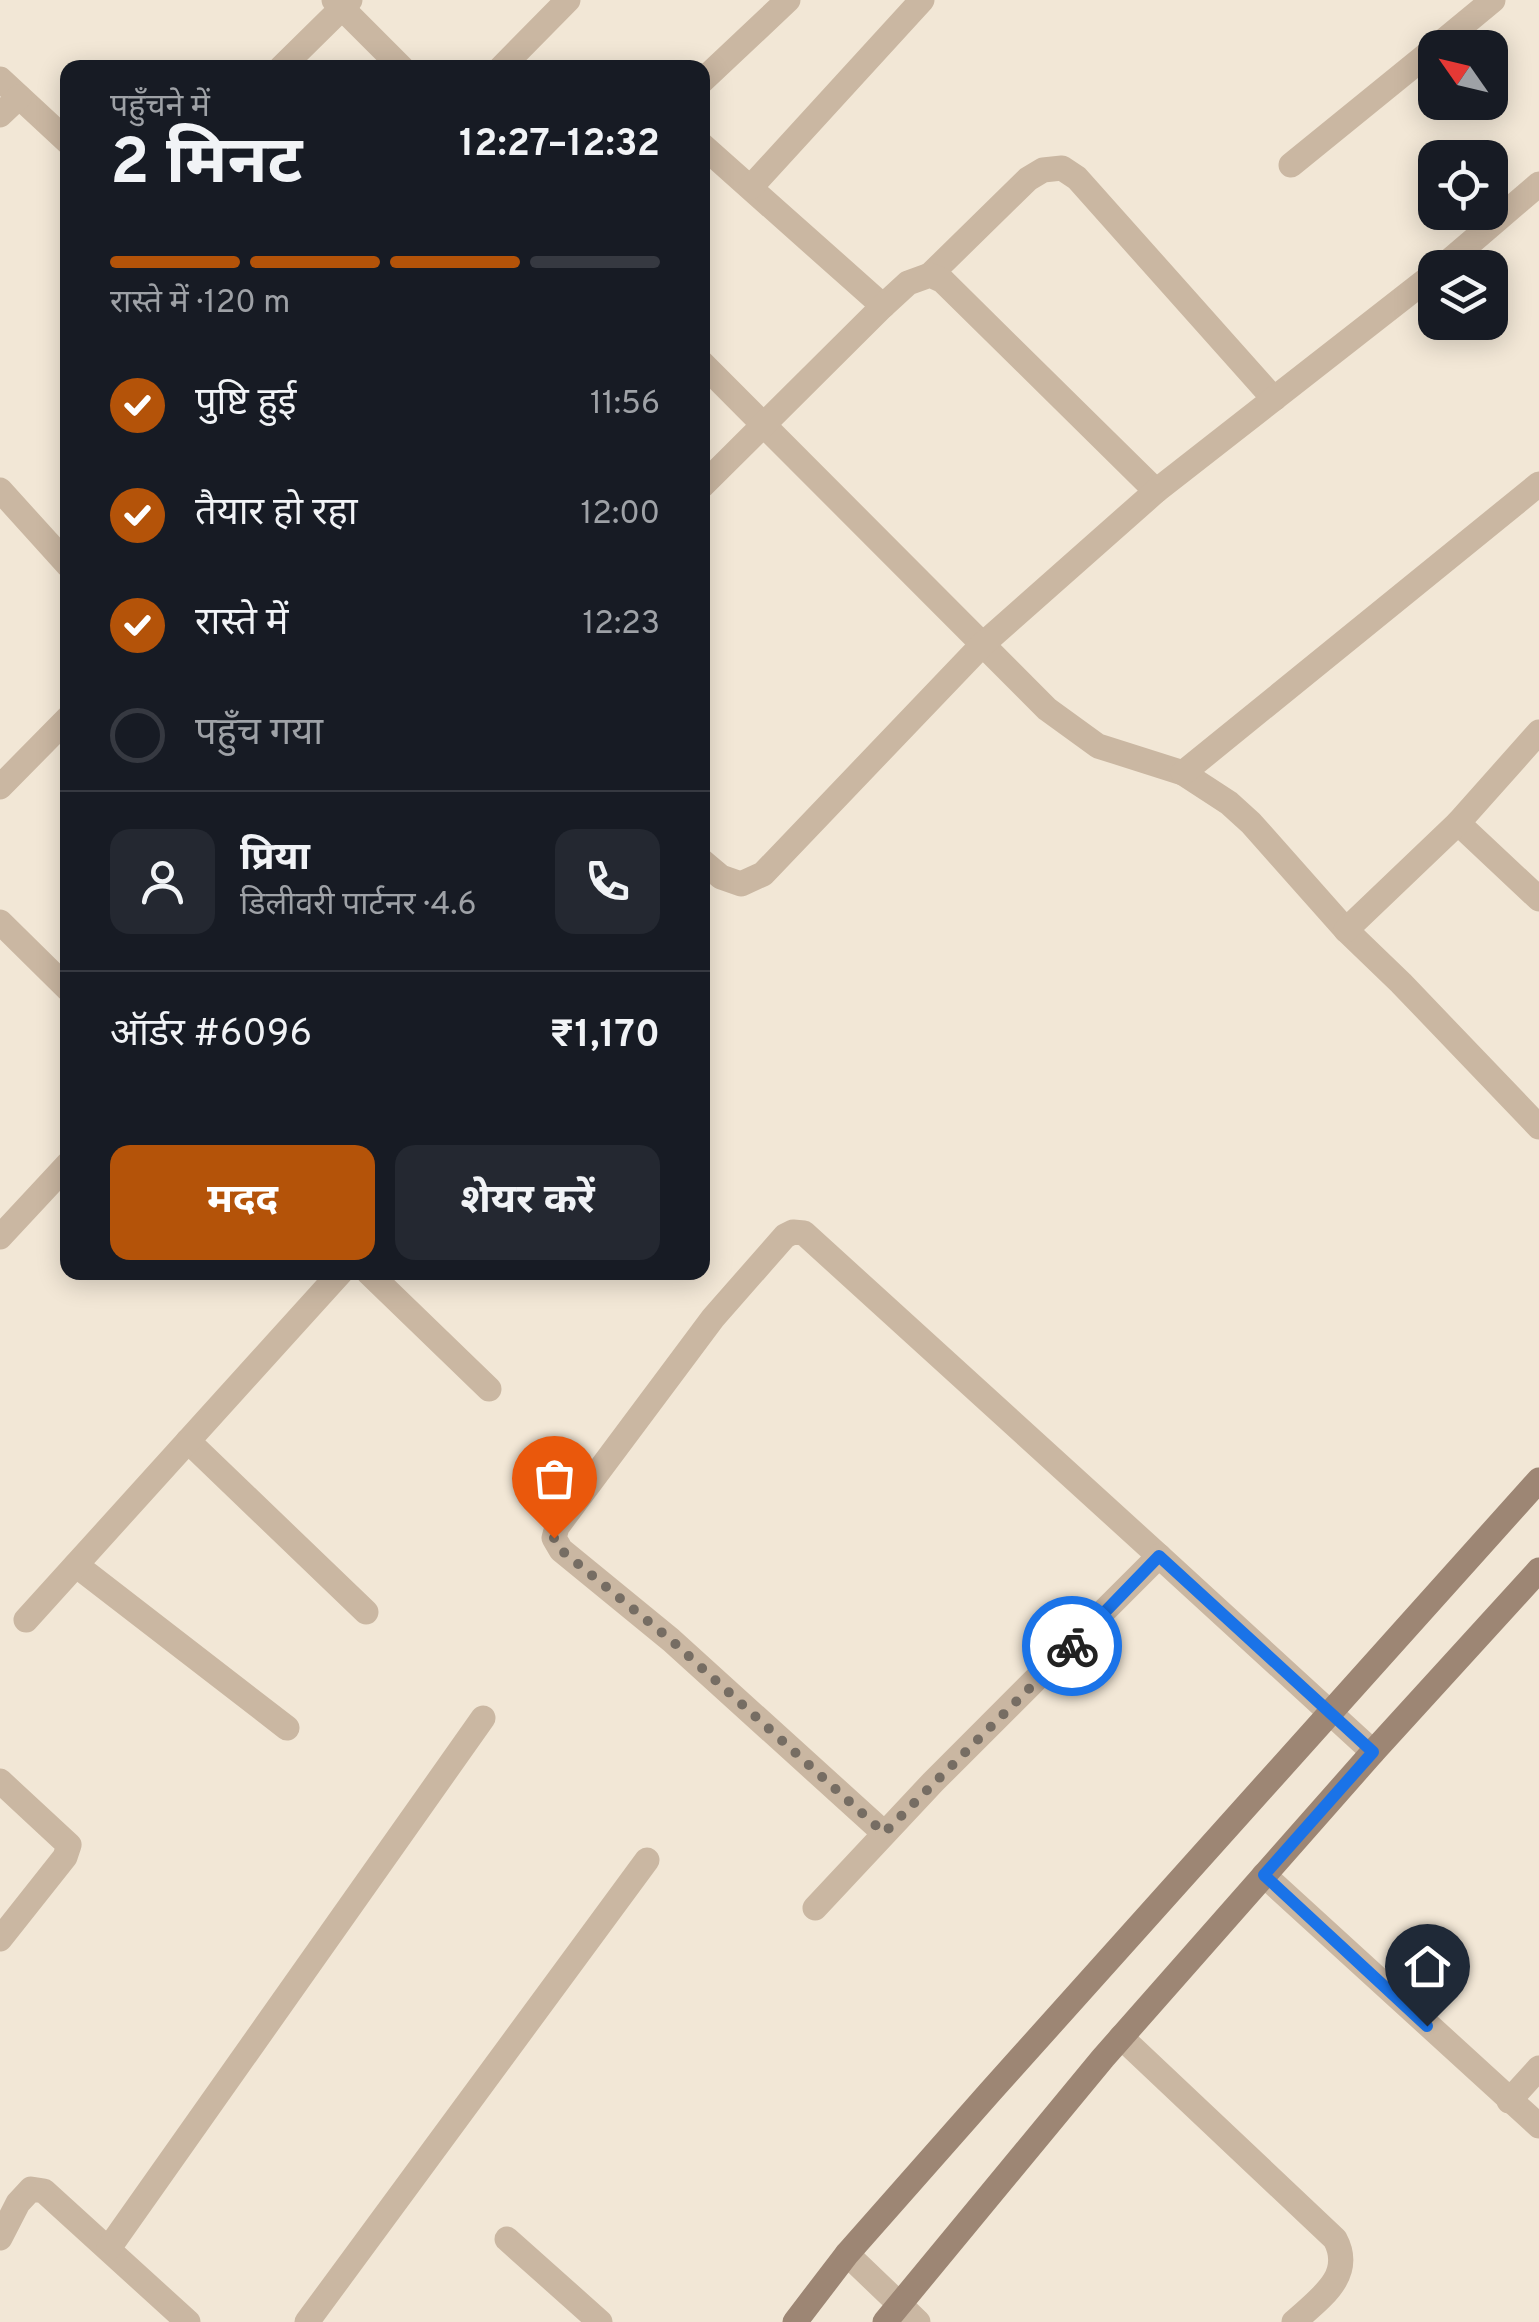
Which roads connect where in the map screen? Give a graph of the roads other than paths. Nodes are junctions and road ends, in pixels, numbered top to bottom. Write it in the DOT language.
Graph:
graph roads {
  1 [pos="568,0"];
  2 [pos="788,0"];
  3 [pos="922,0"];
  4 [pos="1493,0"];
  5 [pos="342,3"];
  6 [pos="1457,30"];
  7 [pos="289,60"];
  8 [pos="395,60"];
  9 [pos="509,60"];
  10 [pos="1418,62"];
  11 [pos="710,73"];
  12 [pos="0,79"];
  13 [pos="10,106"];
  14 [pos="60,137"];
  15 [pos="710,152"];
  16 [pos="1291,165"];
  17 [pos="1539,184"];
  18 [pos="751,187"];
  19 [pos="1462,250"];
  20 [pos="930,275"];
  21 [pos="1418,286"];
  22 [pos="884,306"];
  23 [pos="710,372"];
  24 [pos="1274,399"];
  25 [pos="763,423"];
  26 [pos="710,478"];
  27 [pos="1539,484"];
  28 [pos="0,490"];
  29 [pos="1156,491"];
  30 [pos="60,556"];
  31 [pos="982,645"];
  32 [pos="60,726"];
  33 [pos="1539,732"];
  34 [pos="1183,773"];
  35 [pos="0,787"];
  36 [pos="1458,823"];
  37 [pos="710,868"];
  38 [pos="1539,899"];
  39 [pos="0,922"];
  40 [pos="1346,930"];
  41 [pos="60,981"];
  42 [pos="1539,1127"];
  43 [pos="60,1173"];
  44 [pos="0,1237"];
  45 [pos="335,1280"];
  46 [pos="376,1280"];
  47 [pos="490,1390"];
  48 [pos="188,1442"];
  49 [pos="1539,1480"];
  50 [pos="1159,1556"];
  51 [pos="76,1564"];
  52 [pos="1539,1570"];
  53 [pos="366,1612"];
  54 [pos="26,1620"];
  55 [pos="1330,1712"];
  56 [pos="483,1718"];
  57 [pos="287,1728"];
  58 [pos="1373,1752"];
  59 [pos="0,1781"];
  60 [pos="884,1833"];
  61 [pos="647,1860"];
  62 [pos="1264,1875"];
  63 [pos="815,1908"];
  64 [pos="0,1939"];
  65 [pos="1121,2037"];
  66 [pos="1539,2068"];
  67 [pos="1509,2101"];
  68 [pos="1539,2126"];
  69 [pos="0,2238"];
  70 [pos="507,2239"];
  71 [pos="109,2248"];
  72 [pos="848,2254"];
  73 [pos="901,2316"];
  74 [pos="188,2322"];
  75 [pos="306,2322"];
  76 [pos="600,2322"];
  77 [pos="795,2322"];
  78 [pos="1294,2322"];
  1 -- 9 [label="street"];
  2 -- 11 [label="street"];
  3 -- 18 [label="street"];
  4 -- 6 [label="street"];
  5 -- 7 [label="street"];
  5 -- 8 [label="street"];
  10 -- 16 [label="street"];
  12 -- 13 [label="street"];
  13 -- 14 [label="street"];
  15 -- 18 [label="street"];
  17 -- 19 [label="street"];
  18 -- 22 [label="street"];
  20 -- 22 [label="street"];
  20 -- 24 [label="street"];
  20 -- 29 [label="street"];
  21 -- 24 [label="street"];
  22 -- 25 [label="street"];
  23 -- 25 [label="street"];
  24 -- 29 [label="street"];
  25 -- 26 [label="street"];
  25 -- 31 [label="street"];
  27 -- 34 [label="street"];
  28 -- 30 [label="street"];
  29 -- 31 [label="street"];
  31 -- 34 [label="street"];
  31 -- 37 [label="street"];
  32 -- 35 [label="street"];
  33 -- 36 [label="street"];
  34 -- 40 [label="street"];
  36 -- 38 [label="street"];
  36 -- 40 [label="street"];
  39 -- 41 [label="street"];
  40 -- 42 [label="street"];
  43 -- 44 [label="street"];
  45 -- 48 [label="street"];
  46 -- 47 [label="street"];
  48 -- 51 [label="street"];
  48 -- 53 [label="street"];
  49 -- 55 [label="street"];
  50 -- 55 [label="street"];
  50 -- 60 [label="street"];
  50 -- 60 [label="street"];
  51 -- 54 [label="street"];
  51 -- 57 [label="street"];
  52 -- 58 [label="street"];
  55 -- 58 [label="street"];
  55 -- 72 [label="street"];
  56 -- 71 [label="street"];
  58 -- 62 [label="street"];
  59 -- 64 [label="street"];
  60 -- 63 [label="street"];
  61 -- 75 [label="street"];
  62 -- 65 [label="street"];
  62 -- 67 [label="street"];
  65 -- 73 [label="street"];
  65 -- 78 [label="street"];
  66 -- 67 [label="street"];
  67 -- 68 [label="street"];
  69 -- 71 [label="street"];
  70 -- 76 [label="street"];
  71 -- 74 [label="street"];
  72 -- 73 [label="street"];
  72 -- 77 [label="street"];
}
